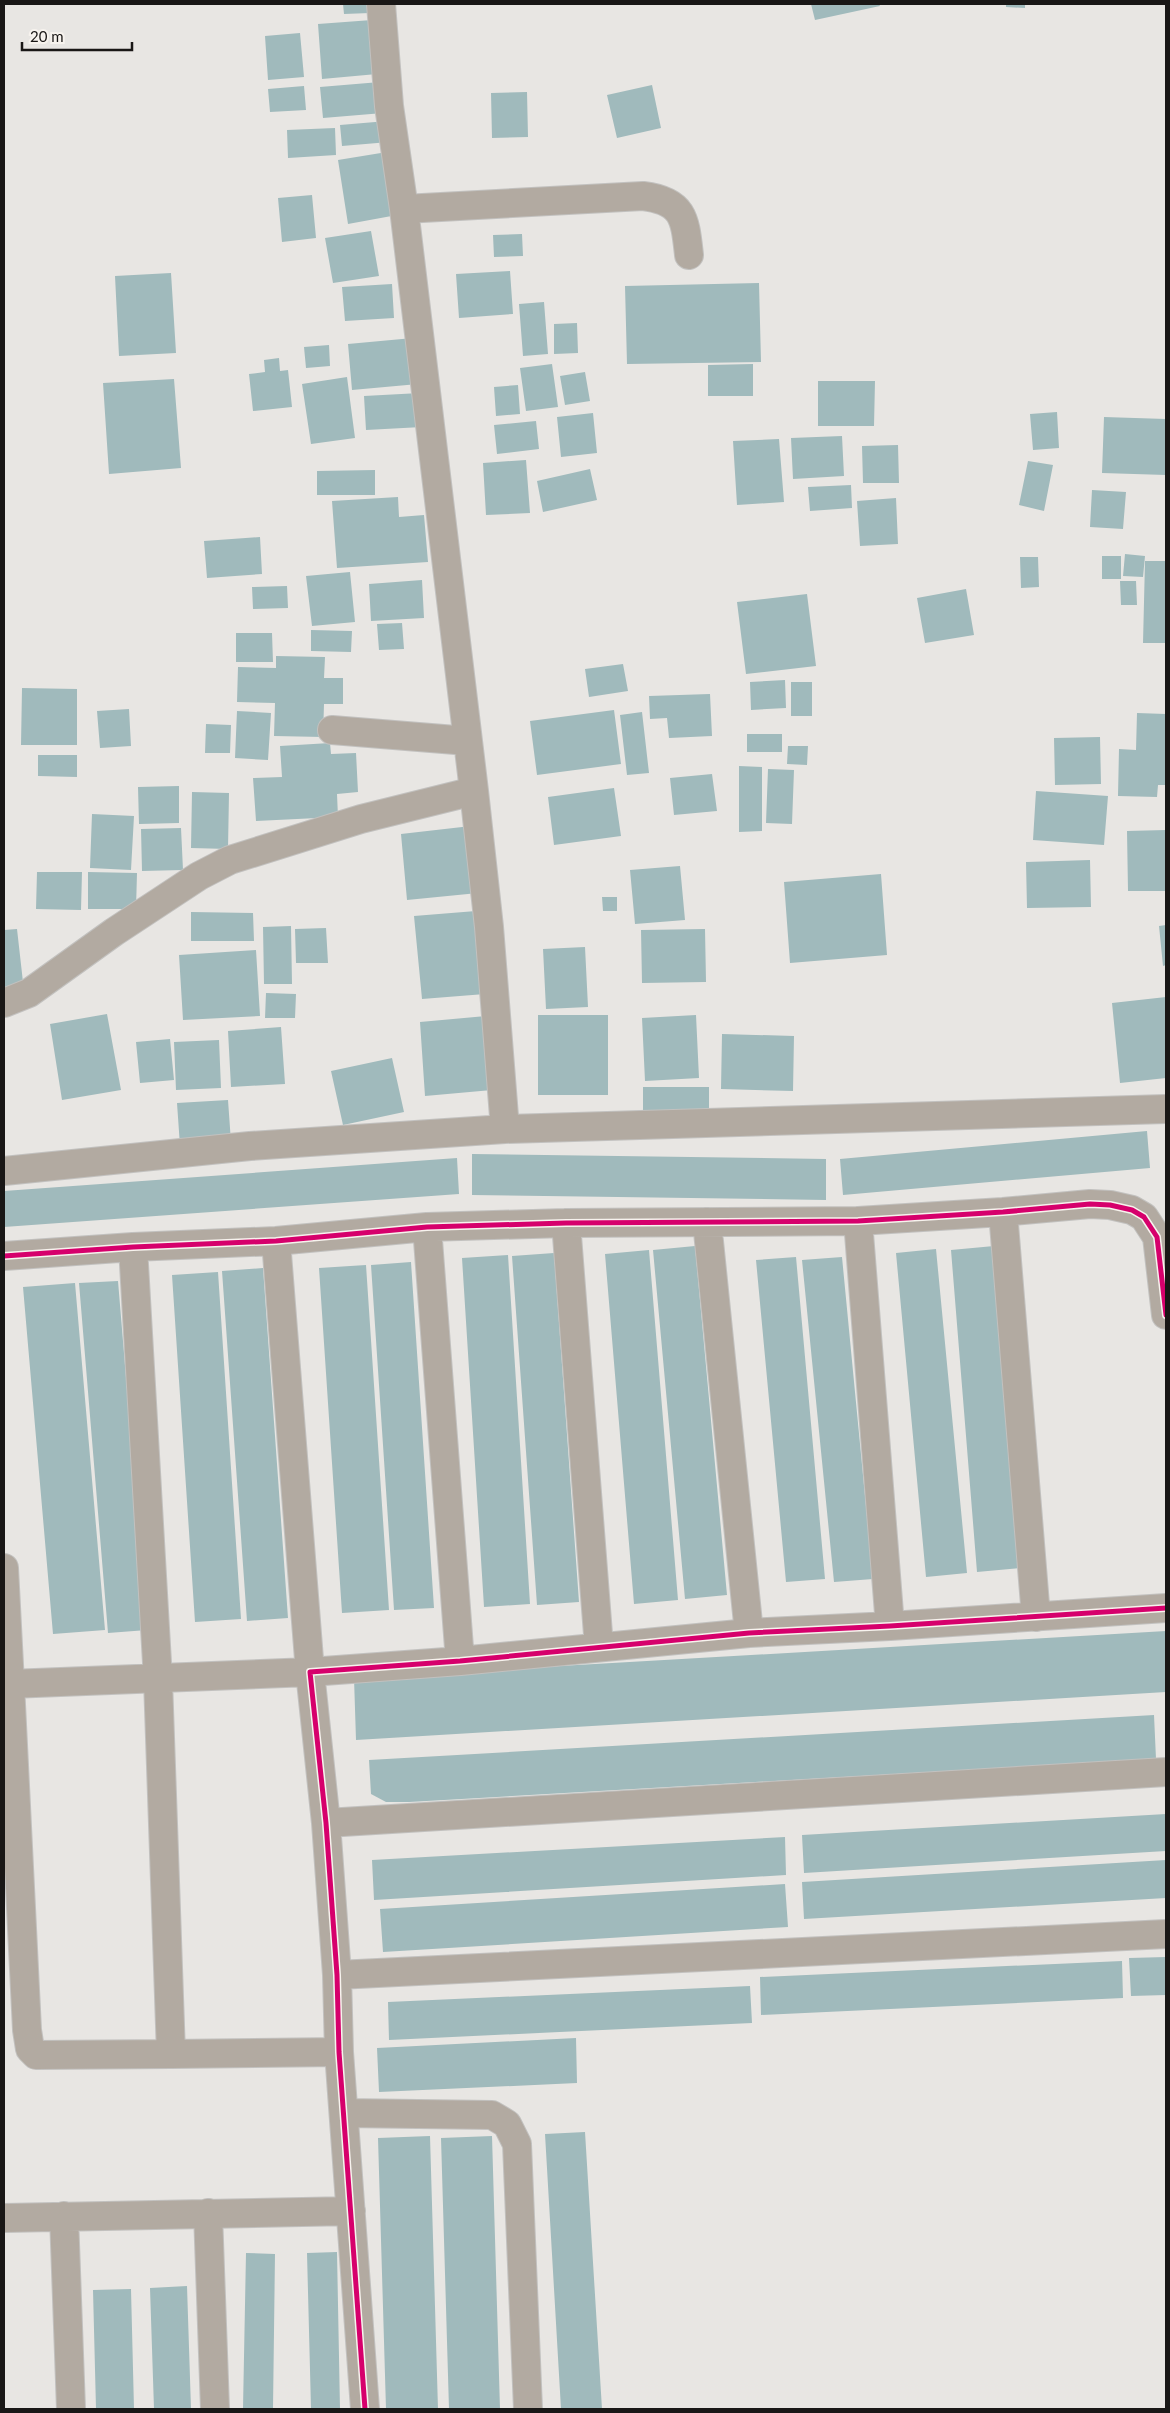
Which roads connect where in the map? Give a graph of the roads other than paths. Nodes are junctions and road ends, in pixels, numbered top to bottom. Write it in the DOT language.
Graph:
graph roads {
  1 [pos="381,4"];
  2 [pos="404,209"];
  3 [pos="688,255"];
  4 [pos="332,730"];
  5 [pos="468,741"];
  6 [pos="474,791"];
  7 [pos="4,1004"];
  8 [pos="1166,1109"];
  9 [pos="505,1129"];
  10 [pos="4,1171"];
  11 [pos="1003,1212"];
  12 [pos="858,1221"];
  13 [pos="707,1222"];
  14 [pos="566,1223"];
  15 [pos="427,1226"];
  16 [pos="276,1241"];
  17 [pos="133,1247"];
  18 [pos="4,1256"];
  19 [pos="1166,1300"];
  20 [pos="4,1568"];
  21 [pos="1166,1608"];
  22 [pos="1036,1618"];
  23 [pos="890,1626"];
  24 [pos="748,1633"];
  25 [pos="598,1647"];
  26 [pos="460,1661"];
  27 [pos="310,1672"];
  28 [pos="158,1680"];
  29 [pos="7,1684"];
  30 [pos="1166,1772"];
  31 [pos="326,1822"];
  32 [pos="1166,1934"];
  33 [pos="337,1975"];
  34 [pos="339,2052"];
  35 [pos="171,2054"];
  36 [pos="344,2113"];
  37 [pos="351,2211"];
  38 [pos="208,2214"];
  39 [pos="64,2216"];
  40 [pos="4,2218"];
  41 [pos="71,2409"];
  42 [pos="215,2409"];
  43 [pos="365,2409"];
  44 [pos="528,2409"];
  1 -- 2 [label="street"];
  2 -- 3 [label="street"];
  2 -- 5 [label="street"];
  4 -- 5 [label="street"];
  5 -- 6 [label="street"];
  6 -- 7 [label="street"];
  6 -- 9 [label="street"];
  8 -- 9 [label="street"];
  9 -- 10 [label="street"];
  11 -- 12 [label="street"];
  11 -- 19 [label="street"];
  11 -- 22 [label="street"];
  12 -- 13 [label="street"];
  12 -- 23 [label="street"];
  13 -- 14 [label="street"];
  13 -- 24 [label="street"];
  14 -- 15 [label="street"];
  14 -- 25 [label="street"];
  15 -- 16 [label="street"];
  15 -- 26 [label="street"];
  16 -- 17 [label="street"];
  16 -- 27 [label="street"];
  17 -- 18 [label="street"];
  17 -- 28 [label="street"];
  20 -- 29 [label="street"];
  21 -- 22 [label="street"];
  22 -- 23 [label="street"];
  23 -- 24 [label="street"];
  24 -- 25 [label="street"];
  25 -- 26 [label="street"];
  26 -- 27 [label="street"];
  27 -- 28 [label="street"];
  27 -- 31 [label="street"];
  28 -- 29 [label="street"];
  28 -- 35 [label="street"];
  29 -- 35 [label="street"];
  30 -- 31 [label="street"];
  31 -- 33 [label="street"];
  32 -- 33 [label="street"];
  33 -- 34 [label="street"];
  34 -- 35 [label="street"];
  34 -- 36 [label="street"];
  36 -- 37 [label="street"];
  36 -- 44 [label="street"];
  37 -- 38 [label="street"];
  37 -- 43 [label="street"];
  38 -- 39 [label="street"];
  38 -- 42 [label="street"];
  39 -- 40 [label="street"];
  39 -- 41 [label="street"];
}
